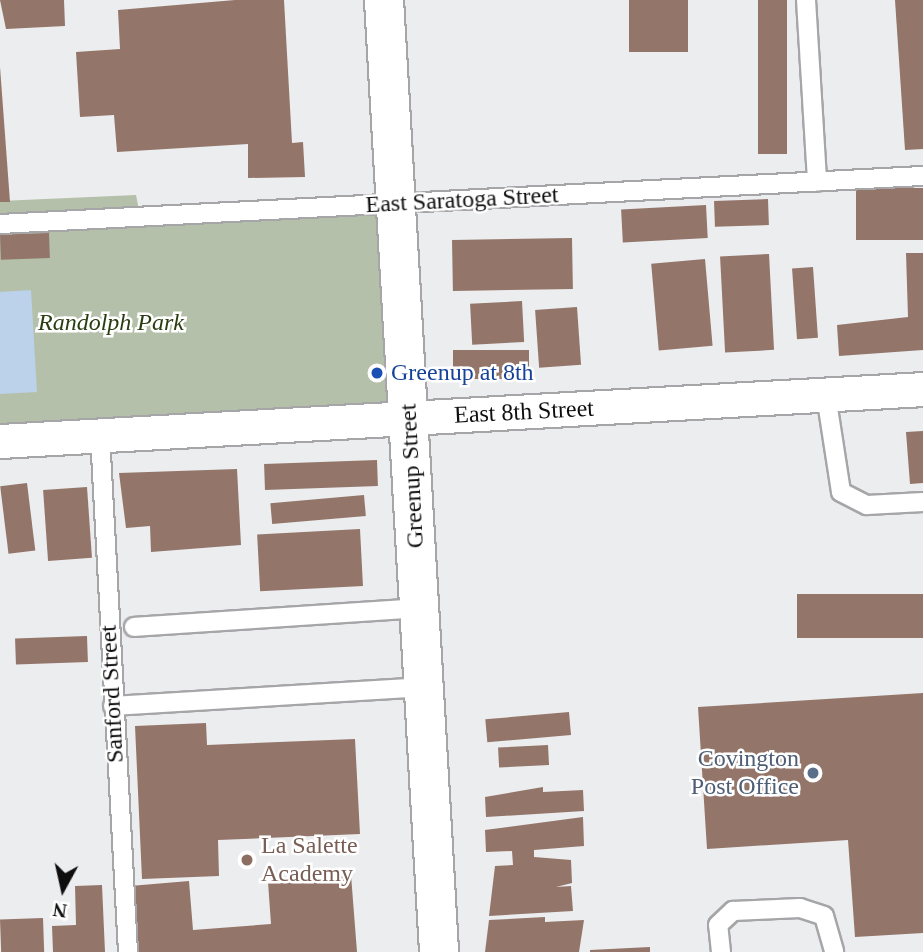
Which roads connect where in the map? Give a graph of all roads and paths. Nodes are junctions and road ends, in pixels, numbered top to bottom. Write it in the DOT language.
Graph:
graph roads {
  1 [pos="384,0"];
  2 [pos="806,0"];
  3 [pos="923,176"];
  4 [pos="817,182"];
  5 [pos="396,204"];
  6 [pos="0,224"];
  7 [pos="923,389"];
  8 [pos="826,395"];
  9 [pos="409,418"];
  10 [pos="100,435"];
  11 [pos="0,441"];
  12 [pos="923,502"];
  13 [pos="419,608"];
  14 [pos="134,627"];
  15 [pos="424,687"];
  16 [pos="113,706"];
  17 [pos="128,952"];
  18 [pos="439,952"];
  19 [pos="720,952"];
  20 [pos="834,952"];
  1 -- 5 [label="main road, Greenup Street"];
  2 -- 4 [label="lane"];
  3 -- 4 [label="lane, East Saratoga Street"];
  4 -- 5 [label="lane, East Saratoga Street"];
  5 -- 6 [label="lane, East Saratoga Street"];
  5 -- 9 [label="main road, Greenup Street"];
  7 -- 8 [label="street, East 8th Street"];
  8 -- 9 [label="street, East 8th Street"];
  8 -- 12 [label="lane"];
  9 -- 10 [label="street, East 8th Street"];
  9 -- 13 [label="main road, Greenup Street"];
  10 -- 11 [label="street, East 8th Street"];
  10 -- 16 [label="lane, Sanford Street"];
  13 -- 14 [label="lane"];
  13 -- 15 [label="main road, Greenup Street"];
  15 -- 16 [label="lane"];
  15 -- 18 [label="main road, Greenup Street"];
  16 -- 17 [label="lane, Sanford Street"];
  19 -- 20 [label="lane"];
}
